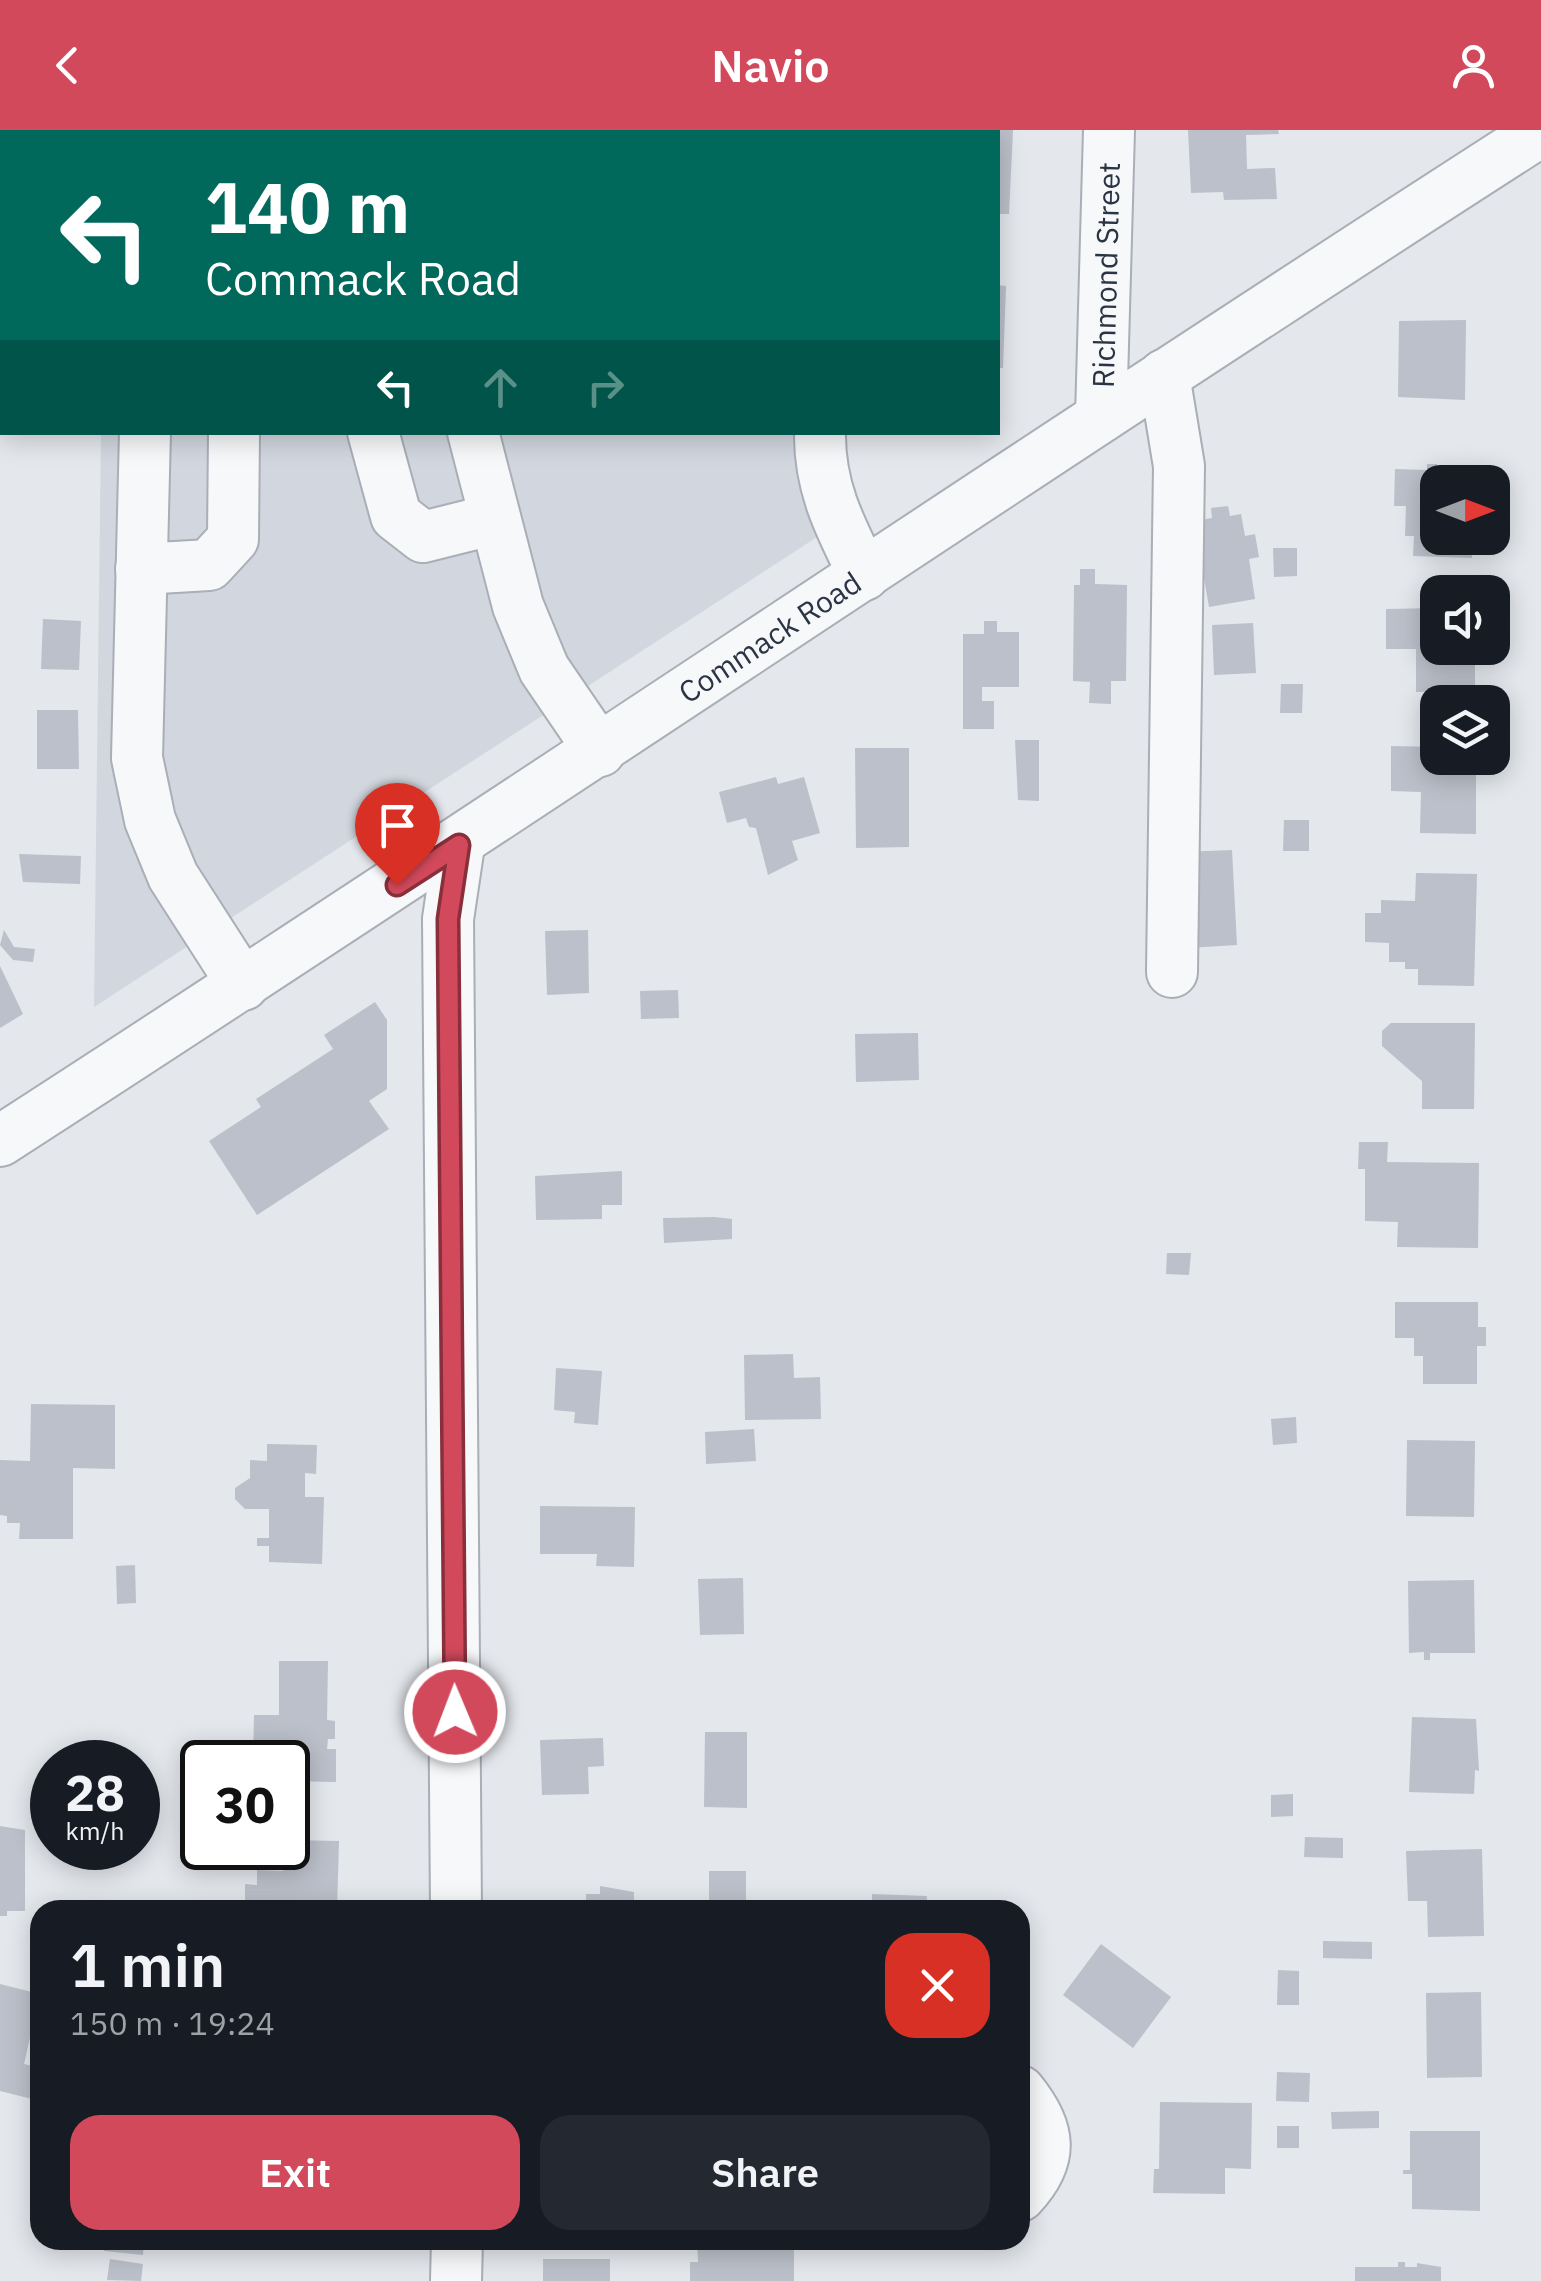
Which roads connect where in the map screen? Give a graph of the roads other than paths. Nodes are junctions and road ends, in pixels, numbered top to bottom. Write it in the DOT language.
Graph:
graph roads {
  1 [pos="1109,130"];
  2 [pos="1541,132"];
  3 [pos="1164,375"];
  4 [pos="1101,417"];
  5 [pos="144,435"];
  6 [pos="234,435"];
  7 [pos="375,435"];
  8 [pos="474,435"];
  9 [pos="820,435"];
  10 [pos="495,519"];
  11 [pos="141,569"];
  12 [pos="864,574"];
  13 [pos="600,751"];
  14 [pos="459,845"];
  15 [pos="1172,972"];
  16 [pos="242,984"];
  17 [pos="0,1141"];
  18 [pos="456,1900"];
  19 [pos="1030,2103"];
  20 [pos="1030,2185"];
  21 [pos="457,2250"];
  22 [pos="456,2281"];
  1 -- 4 [label="street, Richmond Street"];
  2 -- 3 [label="street, Commack Road"];
  3 -- 4 [label="street, Commack Road"];
  3 -- 15 [label="street"];
  4 -- 12 [label="street, Commack Road"];
  5 -- 11 [label="street"];
  6 -- 11 [label="street"];
  7 -- 10 [label="street"];
  8 -- 10 [label="street"];
  9 -- 12 [label="street"];
  10 -- 13 [label="street"];
  11 -- 16 [label="street"];
  12 -- 13 [label="street, Commack Road"];
  13 -- 14 [label="street, Commack Road"];
  14 -- 16 [label="street, Commack Road"];
  14 -- 18 [label="street"];
  16 -- 17 [label="street, Commack Road"];
  19 -- 20 [label="street"];
  21 -- 22 [label="street"];
}
